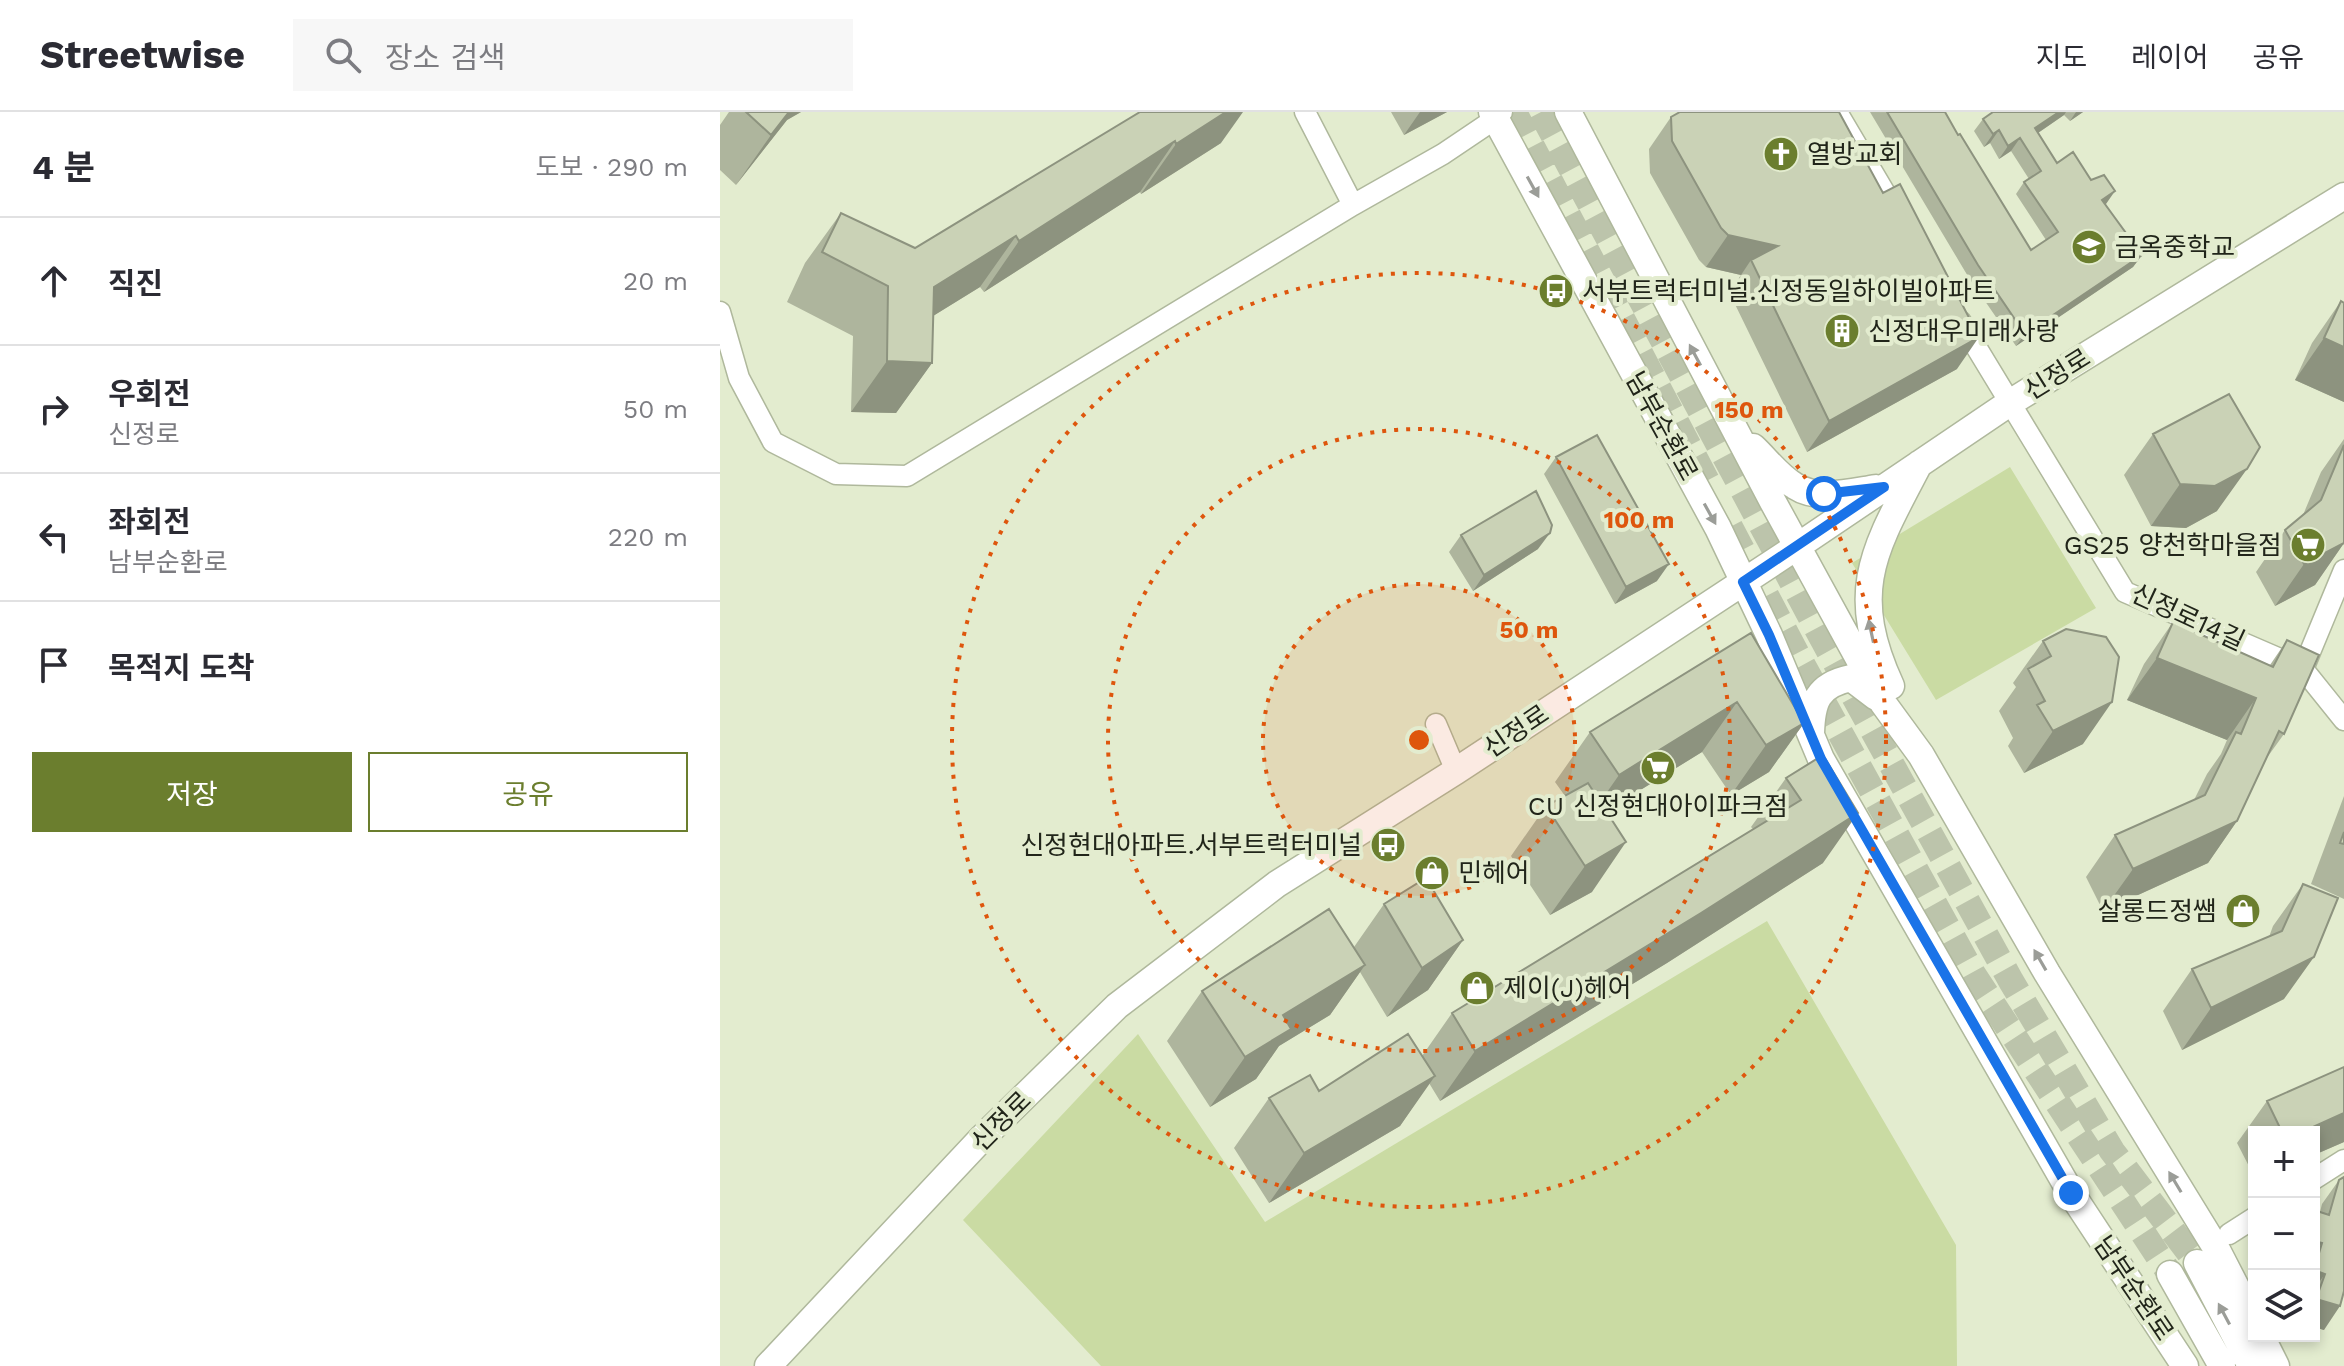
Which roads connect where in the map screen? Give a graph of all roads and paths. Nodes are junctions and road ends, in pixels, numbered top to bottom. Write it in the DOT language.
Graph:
graph roads {
  1 [pos="1305,112"];
  2 [pos="1568,112"];
  3 [pos="1837,112"];
  4 [pos="1496,114"];
  5 [pos="2344,196"];
  6 [pos="1353,205"];
  7 [pos="1908,233"];
  8 [pos="1947,300"];
  9 [pos="720,312"];
  10 [pos="2008,404"];
  11 [pos="1732,425"];
  12 [pos="1921,462"];
  13 [pos="1884,487"];
  14 [pos="1798,546"];
  15 [pos="2344,570"];
  16 [pos="1743,582"];
  17 [pos="2303,669"];
  18 [pos="1883,703"];
  19 [pos="2344,720"];
  20 [pos="1436,724"];
  21 [pos="1811,733"];
  22 [pos="1921,755"];
  23 [pos="1456,771"];
  24 [pos="2344,1160"];
  25 [pos="2320,1175"];
  26 [pos="2248,1222"];
  27 [pos="2229,1234"];
  28 [pos="2197,1263"];
  29 [pos="2170,1274"];
  30 [pos="2248,1310"];
  31 [pos="2264,1342"];
  32 [pos="768,1366"];
  33 [pos="2185,1366"];
  34 [pos="2222,1366"];
  35 [pos="2251,1366"];
  36 [pos="2276,1366"];
  1 -- 6 [label="street"];
  11 -- 2 [label="main road, one-way"];
  3 -- 7 [label="street"];
  4 -- 6 [label="street"];
  4 -- 16 [label="main road, 남부순환로, one-way"];
  5 -- 10 [label="main road, 신정로"];
  6 -- 9 [label="street"];
  8 -- 10 [label="street, 신정로14길"];
  10 -- 12 [label="main road, 신정로"];
  10 -- 17 [label="street, 신정로14길"];
  11 -- 13 [label="main road"];
  11 -- 14 [label="main road"];
  12 -- 13 [label="main road, 신정로"];
  22 -- 12 [label="main road, one-way"];
  13 -- 14 [label="main road, 신정로"];
  14 -- 16 [label="main road, 신정로"];
  14 -- 18 [label="main road"];
  15 -- 17 [label="street"];
  16 -- 21 [label="main road, 남부순환로"];
  16 -- 23 [label="main road, 신정로"];
  17 -- 19 [label="street, 신정로14길"];
  18 -- 21 [label="main road"];
  18 -- 22 [label="main road"];
  20 -- 23 [label="street"];
  21 -- 33 [label="main road, 남부순환로"];
  30 -- 22 [label="main road, one-way"];
  23 -- 32 [label="main road, 신정로"];
  24 -- 25 [label="street"];
  26 -- 27 [label="street"];
  35 -- 28 [label="main road, one-way"];
  29 -- 34 [label="main road, 남부순환로"];
  31 -- 36 [label="main road"];
}
